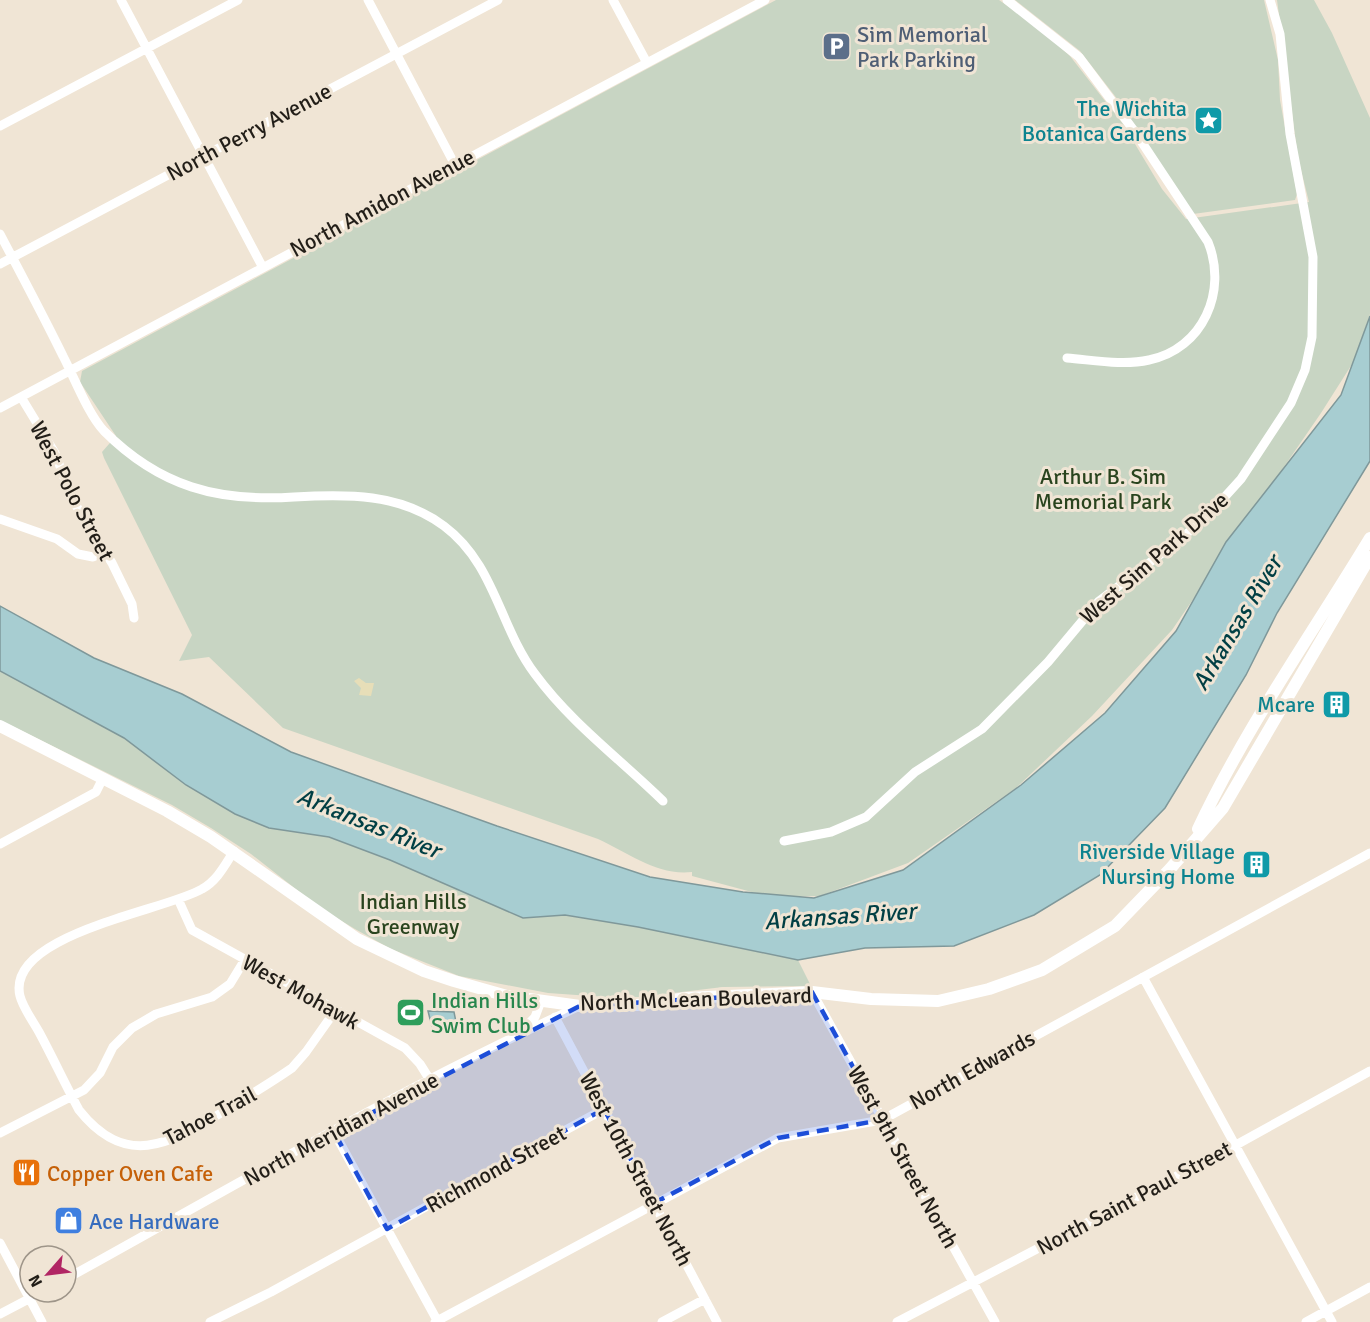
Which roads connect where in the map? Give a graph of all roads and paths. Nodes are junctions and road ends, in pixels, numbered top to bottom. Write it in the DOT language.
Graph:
graph roads {
  1 [pos="121,0"];
  2 [pos="238,0"];
  3 [pos="368,0"];
  4 [pos="498,0"];
  5 [pos="613,0"];
  6 [pos="765,0"];
  7 [pos="1007,0"];
  8 [pos="1270,0"];
  9 [pos="146,48"];
  10 [pos="397,54"];
  11 [pos="647,63"];
  12 [pos="0,126"];
  13 [pos="203,157"];
  14 [pos="455,165"];
  15 [pos="0,234"];
  16 [pos="13,257"];
  17 [pos="0,264"];
  18 [pos="262,266"];
  19 [pos="1067,358"];
  20 [pos="70,370"];
  21 [pos="21,397"];
  22 [pos="0,408"];
  23 [pos="0,519"];
  24 [pos="1370,538"];
  25 [pos="105,551"];
  26 [pos="1370,557"];
  27 [pos="134,618"];
  28 [pos="0,726"];
  29 [pos="104,778"];
  30 [pos="663,801"];
  31 [pos="784,841"];
  32 [pos="1193,841"];
  33 [pos="0,844"];
  34 [pos="234,851"];
  35 [pos="1370,853"];
  36 [pos="178,899"];
  37 [pos="244,961"];
  38 [pos="1143,977"];
  39 [pos="812,992"];
  40 [pos="541,1001"];
  41 [pos="580,1006"];
  42 [pos="334,1011"];
  43 [pos="555,1017"];
  44 [pos="521,1032"];
  45 [pos="1370,1071"];
  46 [pos="430,1080"];
  47 [pos="71,1096"];
  48 [pos="604,1108"];
  49 [pos="882,1120"];
  50 [pos="334,1132"];
  51 [pos="0,1133"];
  52 [pos="1236,1145"];
  53 [pos="654,1203"];
  54 [pos="387,1228"];
  55 [pos="0,1243"];
  56 [pos="78,1272"];
  57 [pos="18,1277"];
  58 [pos="973,1282"];
  59 [pos="1370,1287"];
  60 [pos="705,1299"];
  61 [pos="20,1304"];
  62 [pos="33,1304"];
  63 [pos="1326,1311"];
  64 [pos="0,1314"];
  65 [pos="42,1322"];
  66 [pos="210,1322"];
  67 [pos="437,1322"];
  68 [pos="662,1322"];
  69 [pos="717,1322"];
  70 [pos="897,1322"];
  71 [pos="995,1322"];
  72 [pos="1306,1322"];
  73 [pos="1332,1322"];
  1 -- 9 [label="street"];
  2 -- 9 [label="street"];
  3 -- 10 [label="street"];
  4 -- 10 [label="street, North Perry Avenue"];
  5 -- 11 [label="street"];
  6 -- 11 [label="street, North Amidon Avenue"];
  7 -- 19 [label="street"];
  8 -- 31 [label="street, West Sim Park Drive"];
  9 -- 12 [label="street"];
  9 -- 13 [label="street"];
  10 -- 13 [label="street, North Perry Avenue"];
  10 -- 14 [label="street"];
  11 -- 14 [label="street, North Amidon Avenue"];
  13 -- 16 [label="street, North Perry Avenue"];
  13 -- 18 [label="street"];
  14 -- 18 [label="street, North Amidon Avenue"];
  15 -- 16 [label="street"];
  16 -- 17 [label="street, North Perry Avenue"];
  16 -- 20 [label="street"];
  18 -- 20 [label="street, North Amidon Avenue"];
  20 -- 21 [label="street, North Amidon Avenue"];
  20 -- 30 [label="street"];
  21 -- 22 [label="street, North Amidon Avenue"];
  21 -- 25 [label="street, West Polo Street"];
  23 -- 25 [label="street"];
  24 -- 32 [label="main road, North McLean Boulevard"];
  25 -- 27 [label="street, West Polo Street"];
  26 -- 32 [label="main road, North McLean Boulevard"];
  28 -- 29 [label="main road, North McLean Boulevard"];
  29 -- 33 [label="street"];
  29 -- 34 [label="main road, North McLean Boulevard"];
  32 -- 39 [label="main road, North McLean Boulevard"];
  34 -- 36 [label="street, Tahoe Trail"];
  34 -- 40 [label="main road, North McLean Boulevard"];
  35 -- 38 [label="street, North Edwards"];
  36 -- 37 [label="street, West Mohawk"];
  36 -- 47 [label="street, Tahoe Trail"];
  37 -- 42 [label="street, West Mohawk"];
  37 -- 47 [label="street"];
  38 -- 49 [label="street, North Edwards"];
  38 -- 52 [label="street"];
  39 -- 41 [label="main road, North McLean Boulevard"];
  39 -- 49 [label="street, West 9th Street North"];
  40 -- 41 [label="main road, North McLean Boulevard"];
  40 -- 44 [label="street, North Meridian Avenue"];
  41 -- 43 [label="street, North Meridian Avenue"];
  42 -- 46 [label="street, West Mohawk"];
  42 -- 47 [label="street, Tahoe Trail"];
  43 -- 44 [label="street, North Meridian Avenue"];
  43 -- 48 [label="street, West 10th Street North"];
  44 -- 46 [label="street, North Meridian Avenue"];
  45 -- 52 [label="street, North Saint Paul Street"];
  46 -- 50 [label="street, North Meridian Avenue"];
  47 -- 51 [label="street"];
  48 -- 53 [label="street, West 10th Street North"];
  48 -- 54 [label="street, Richmond Street"];
  49 -- 53 [label="street, North Edwards"];
  49 -- 58 [label="street, West 9th Street North"];
  50 -- 54 [label="street"];
  50 -- 56 [label="street, North Meridian Avenue"];
  52 -- 58 [label="street, North Saint Paul Street"];
  52 -- 63 [label="street"];
  53 -- 60 [label="street, West 10th Street North"];
  53 -- 67 [label="street, North Edwards"];
  54 -- 66 [label="street, Richmond Street"];
  54 -- 67 [label="street"];
  55 -- 57 [label="street"];
  58 -- 70 [label="street, North Saint Paul Street"];
  58 -- 71 [label="street, West 9th Street North"];
  59 -- 63 [label="street"];
  60 -- 68 [label="street"];
  60 -- 69 [label="street, West 10th Street North"];
  61 -- 64 [label="street"];
  62 -- 65 [label="street"];
  63 -- 72 [label="street"];
  63 -- 73 [label="street"];
}
